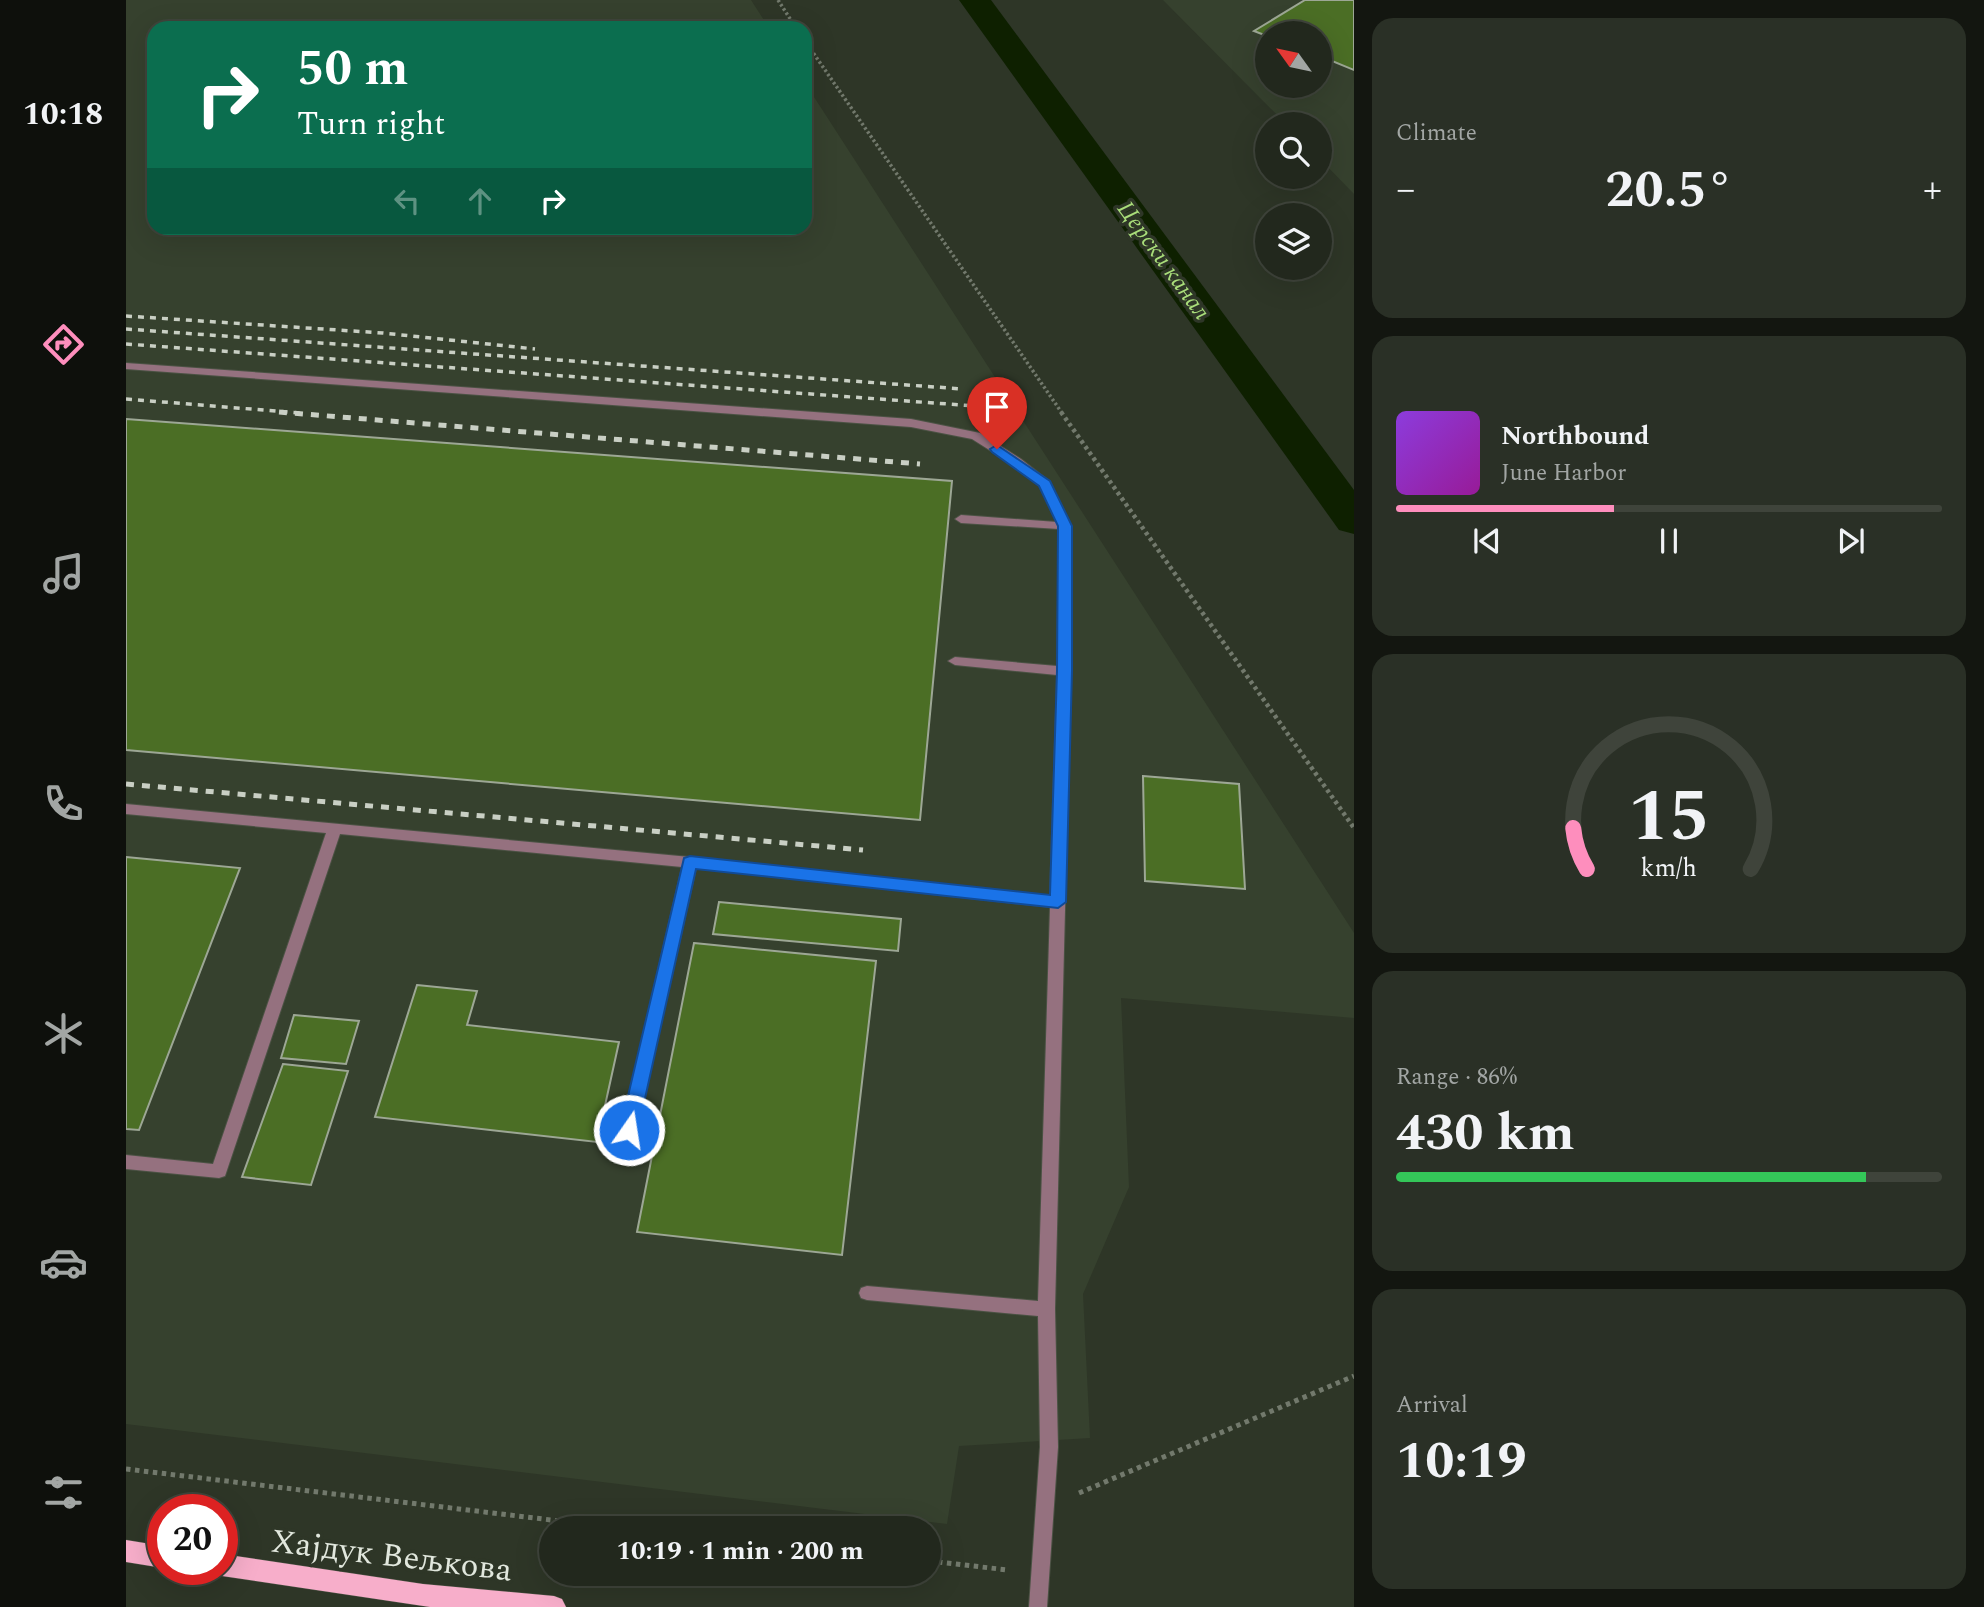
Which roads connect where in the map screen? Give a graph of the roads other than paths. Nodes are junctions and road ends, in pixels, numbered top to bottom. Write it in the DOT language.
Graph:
graph roads {
  1 [pos="126,366"];
  2 [pos="961,519"];
  3 [pos="1065,526"];
  4 [pos="955,661"];
  5 [pos="1065,671"];
  6 [pos="126,809"];
  7 [pos="335,827"];
  8 [pos="690,862"];
  9 [pos="1058,902"];
  10 [pos="629,1130"];
  11 [pos="126,1161"];
  12 [pos="867,1293"];
  13 [pos="1046,1309"];
  14 [pos="126,1551"];
  15 [pos="147,1554"];
  16 [pos="238,1567"];
  17 [pos="554,1607"];
  18 [pos="1038,1607"];
  1 -- 3 [label="lane"];
  2 -- 3 [label="lane"];
  3 -- 5 [label="lane"];
  4 -- 5 [label="lane"];
  5 -- 9 [label="lane"];
  6 -- 7 [label="lane"];
  7 -- 8 [label="lane"];
  7 -- 11 [label="lane"];
  8 -- 9 [label="lane"];
  8 -- 10 [label="lane"];
  9 -- 13 [label="lane"];
  12 -- 13 [label="lane"];
  13 -- 18 [label="lane"];
  14 -- 15 [label="main road"];
  16 -- 17 [label="main road, Хајдук Вељкова"];
}
